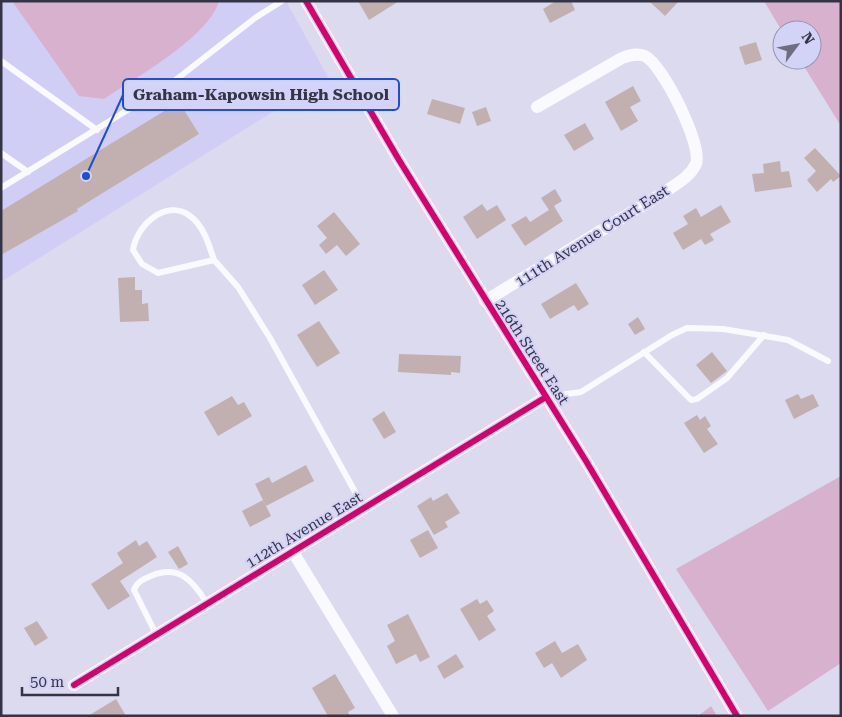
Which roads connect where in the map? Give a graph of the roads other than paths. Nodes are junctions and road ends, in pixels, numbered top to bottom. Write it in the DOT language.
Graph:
graph roads {
  1 [pos="282,1"];
  2 [pos="306,1"];
  3 [pos="1,61"];
  4 [pos="537,107"];
  5 [pos="97,130"];
  6 [pos="1,152"];
  7 [pos="28,172"];
  8 [pos="1,188"];
  9 [pos="214,260"];
  10 [pos="485,301"];
  11 [pos="764,335"];
  12 [pos="644,352"];
  13 [pos="828,361"];
  14 [pos="546,397"];
  15 [pos="364,508"];
  16 [pos="294,552"];
  17 [pos="207,603"];
  18 [pos="156,634"];
  19 [pos="74,685"];
  20 [pos="392,716"];
  21 [pos="738,716"];
  1 -- 5 [label="lane"];
  2 -- 10 [label="street, 216th Street East"];
  3 -- 5 [label="lane"];
  4 -- 10 [label="street, 111th Avenue Court East"];
  5 -- 7 [label="lane"];
  6 -- 7 [label="lane"];
  7 -- 8 [label="lane"];
  9 -- 9 [label="lane"];
  9 -- 15 [label="lane"];
  10 -- 14 [label="street, 216th Street East"];
  11 -- 12 [label="lane"];
  11 -- 12 [label="lane"];
  11 -- 13 [label="lane"];
  12 -- 14 [label="lane"];
  14 -- 15 [label="street, 112th Avenue East"];
  14 -- 21 [label="street, 216th Street East"];
  15 -- 16 [label="street, 112th Avenue East"];
  16 -- 17 [label="street, 112th Avenue East"];
  16 -- 20 [label="street"];
  17 -- 18 [label="street, 112th Avenue East"];
  17 -- 18 [label="lane"];
  18 -- 19 [label="street, 112th Avenue East"];
}
